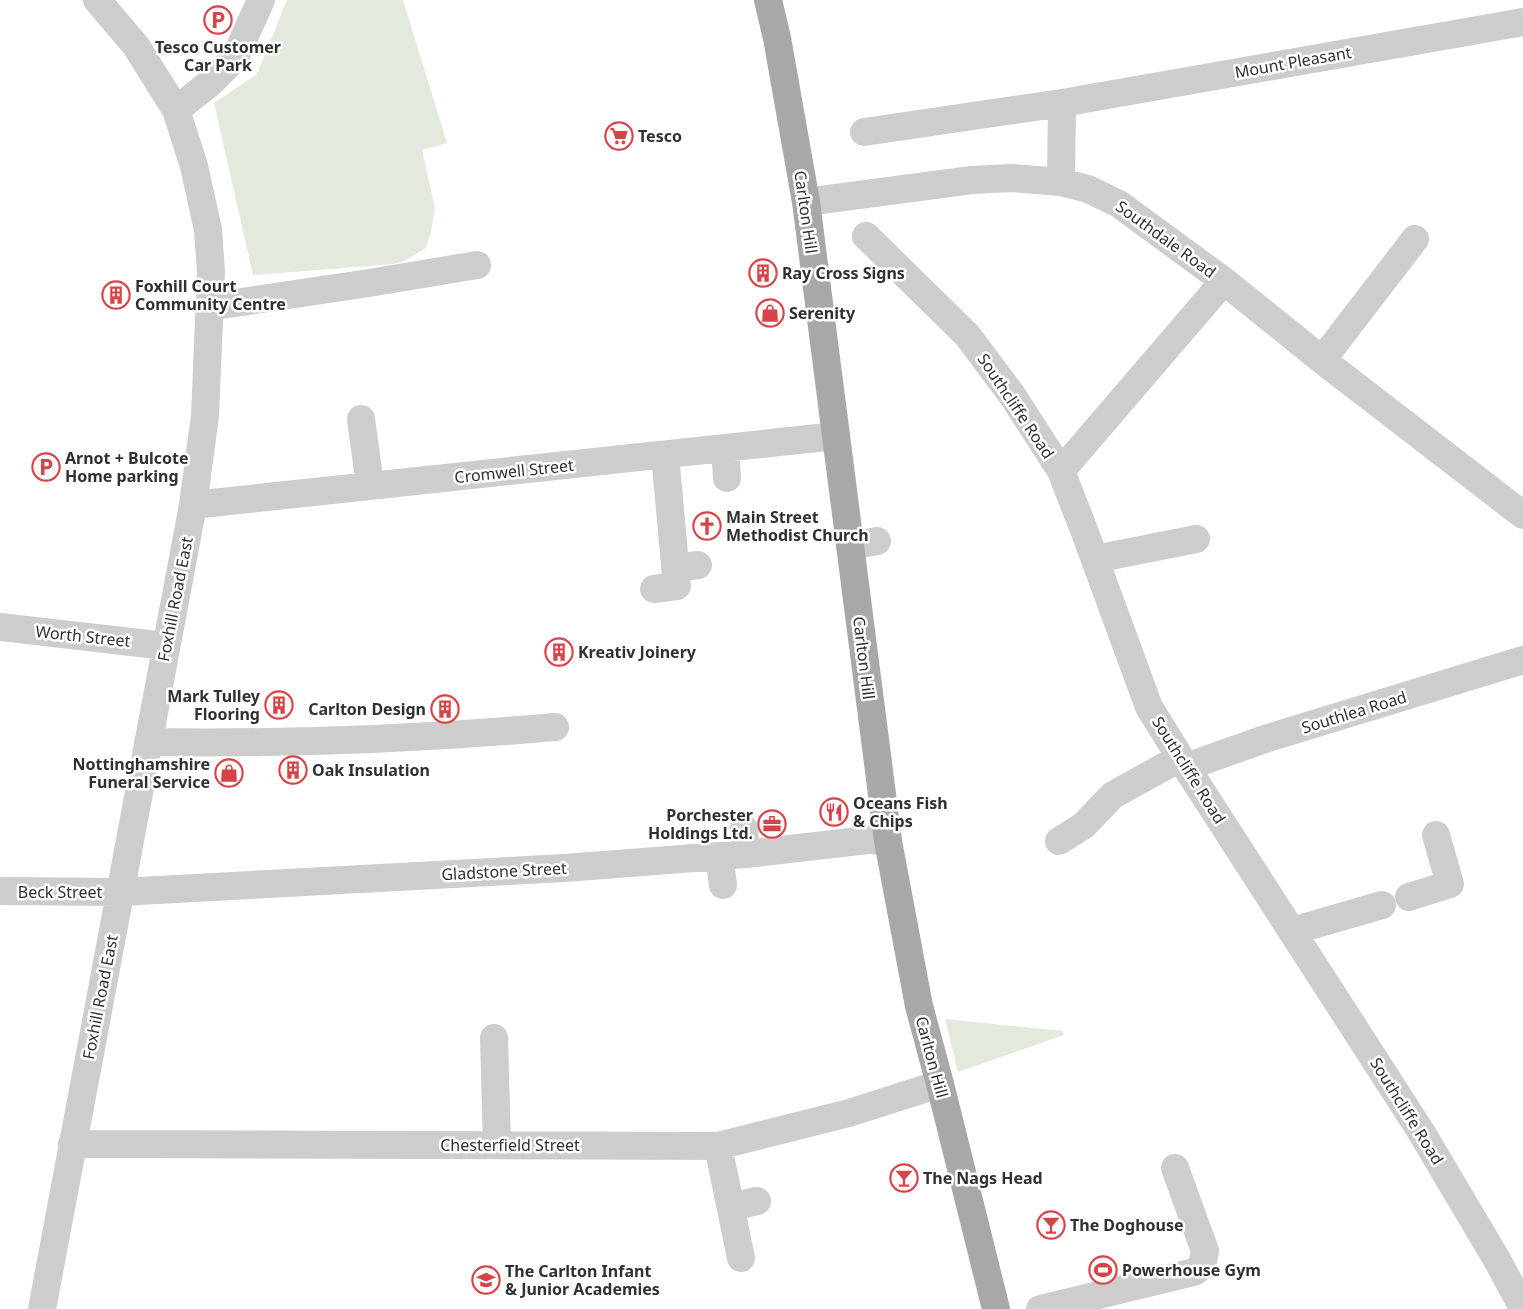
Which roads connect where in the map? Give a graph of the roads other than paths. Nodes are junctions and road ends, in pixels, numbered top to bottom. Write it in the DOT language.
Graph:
graph roads {
  1 [pos="97,0"];
  2 [pos="261,0"];
  3 [pos="768,0"];
  4 [pos="1523,22"];
  5 [pos="1062,102"];
  6 [pos="176,110"];
  7 [pos="864,132"];
  8 [pos="1061,182"];
  9 [pos="806,202"];
  10 [pos="866,236"];
  11 [pos="1415,239"];
  12 [pos="477,266"];
  13 [pos="1224,281"];
  14 [pos="208,307"];
  15 [pos="1322,360"];
  16 [pos="361,419"];
  17 [pos="836,436"];
  18 [pos="725,448"];
  19 [pos="665,455"];
  20 [pos="1060,472"];
  21 [pos="727,478"];
  22 [pos="370,486"];
  23 [pos="193,505"];
  24 [pos="1523,515"];
  25 [pos="1196,539"];
  26 [pos="877,541"];
  27 [pos="850,546"];
  28 [pos="1095,559"];
  29 [pos="654,589"];
  30 [pos="0,627"];
  31 [pos="166,646"];
  32 [pos="1523,660"];
  33 [pos="555,727"];
  34 [pos="148,742"];
  35 [pos="1183,762"];
  36 [pos="1436,835"];
  37 [pos="888,840"];
  38 [pos="1059,841"];
  39 [pos="719,856"];
  40 [pos="722,885"];
  41 [pos="0,891"];
  42 [pos="120,892"];
  43 [pos="1409,897"];
  44 [pos="1382,905"];
  45 [pos="1292,931"];
  46 [pos="494,1038"];
  47 [pos="940,1084"];
  48 [pos="72,1144"];
  49 [pos="497,1145"];
  50 [pos="718,1146"];
  51 [pos="1175,1168"];
  52 [pos="757,1201"];
  53 [pos="731,1207"];
  54 [pos="741,1258"];
  55 [pos="1513,1268"];
  56 [pos="1523,1308"];
  57 [pos="42,1309"];
  58 [pos="996,1309"];
  59 [pos="1040,1309"];
  1 -- 6 [label="street, Foxhill Road East"];
  2 -- 6 [label="street"];
  3 -- 9 [label="main road, Carlton Hill"];
  4 -- 5 [label="street, Mount Pleasant"];
  5 -- 7 [label="street, Mount Pleasant"];
  5 -- 8 [label="street"];
  6 -- 14 [label="street, Foxhill Road East"];
  8 -- 9 [label="street, Southdale Road"];
  8 -- 13 [label="street, Southdale Road"];
  9 -- 17 [label="main road, Carlton Hill"];
  10 -- 20 [label="street, Southcliffe Road"];
  11 -- 15 [label="street"];
  12 -- 14 [label="street"];
  13 -- 15 [label="street, Southdale Road"];
  13 -- 20 [label="street"];
  14 -- 23 [label="street, Foxhill Road East"];
  15 -- 24 [label="street, Southdale Road"];
  16 -- 22 [label="street"];
  17 -- 18 [label="street, Cromwell Street"];
  17 -- 27 [label="main road, Carlton Hill"];
  18 -- 19 [label="street, Cromwell Street"];
  18 -- 21 [label="street"];
  19 -- 22 [label="street, Cromwell Street"];
  19 -- 29 [label="street"];
  20 -- 28 [label="street, Southcliffe Road"];
  22 -- 23 [label="street, Cromwell Street"];
  23 -- 31 [label="street, Foxhill Road East"];
  25 -- 28 [label="street"];
  26 -- 27 [label="street"];
  27 -- 37 [label="main road, Carlton Hill"];
  28 -- 35 [label="street, Southcliffe Road"];
  30 -- 31 [label="street, Worth Street"];
  31 -- 34 [label="street, Foxhill Road East"];
  32 -- 35 [label="street, Southlea Road"];
  33 -- 34 [label="street"];
  34 -- 42 [label="street, Foxhill Road East"];
  35 -- 38 [label="street, Southlea Road"];
  35 -- 45 [label="street, Southcliffe Road"];
  36 -- 43 [label="street"];
  37 -- 39 [label="street, Gladstone Street"];
  37 -- 47 [label="main road, Carlton Hill"];
  39 -- 40 [label="street"];
  39 -- 42 [label="street, Gladstone Street"];
  41 -- 42 [label="street, Beck Street"];
  42 -- 48 [label="street, Foxhill Road East"];
  44 -- 45 [label="street"];
  45 -- 55 [label="street, Southcliffe Road"];
  46 -- 49 [label="street"];
  47 -- 50 [label="street, Chesterfield Street"];
  47 -- 58 [label="main road, Carlton Hill"];
  48 -- 49 [label="street, Chesterfield Street"];
  48 -- 57 [label="street, Foxhill Road East"];
  49 -- 50 [label="street, Chesterfield Street"];
  50 -- 53 [label="street"];
  51 -- 59 [label="street"];
  52 -- 53 [label="street"];
  53 -- 54 [label="street"];
  55 -- 56 [label="street, Southcliffe Road"];
}
